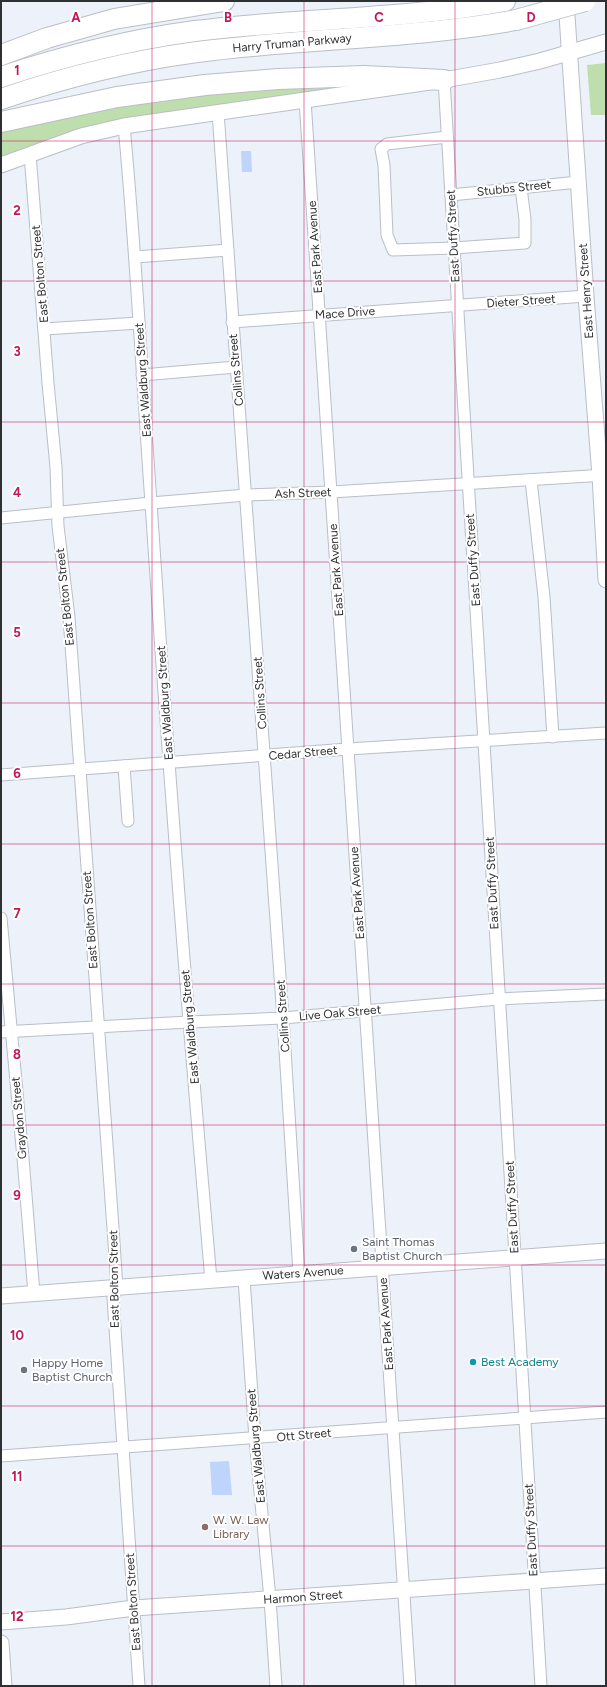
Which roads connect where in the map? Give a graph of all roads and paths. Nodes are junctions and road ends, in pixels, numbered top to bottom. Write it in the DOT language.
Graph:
graph roads {
  1 [pos="224,1"];
  2 [pos="505,1"];
  3 [pos="566,1"];
  4 [pos="585,1"];
  5 [pos="606,42"];
  6 [pos="606,46"];
  7 [pos="589,48"];
  8 [pos="570,52"];
  9 [pos="1,55"];
  10 [pos="1,77"];
  11 [pos="444,80"];
  12 [pos="1,99"];
  13 [pos="305,100"];
  14 [pos="218,112"];
  15 [pos="1,122"];
  16 [pos="124,126"];
  17 [pos="447,137"];
  18 [pos="30,154"];
  19 [pos="1,165"];
  20 [pos="578,182"];
  21 [pos="521,188"];
  22 [pos="451,195"];
  23 [pos="454,248"];
  24 [pos="228,250"];
  25 [pos="135,256"];
  26 [pos="586,296"];
  27 [pos="457,306"];
  28 [pos="320,315"];
  29 [pos="232,322"];
  30 [pos="139,323"];
  31 [pos="44,329"];
  32 [pos="236,367"];
  33 [pos="142,375"];
  34 [pos="603,476"];
  35 [pos="531,480"];
  36 [pos="468,483"];
  37 [pos="331,492"];
  38 [pos="246,495"];
  39 [pos="150,503"];
  40 [pos="58,512"];
  41 [pos="1,518"];
  42 [pos="606,580"];
  43 [pos="606,733"];
  44 [pos="553,737"];
  45 [pos="484,741"];
  46 [pos="348,749"];
  47 [pos="264,757"];
  48 [pos="169,762"];
  49 [pos="124,766"];
  50 [pos="78,770"];
  51 [pos="1,775"];
  52 [pos="128,821"];
  53 [pos="1,918"];
  54 [pos="606,994"];
  55 [pos="499,999"];
  56 [pos="365,1010"];
  57 [pos="284,1018"];
  58 [pos="189,1022"];
  59 [pos="98,1028"];
  60 [pos="6,1032"];
  61 [pos="606,1251"];
  62 [pos="515,1257"];
  63 [pos="382,1268"];
  64 [pos="299,1273"];
  65 [pos="244,1278"];
  66 [pos="211,1280"];
  67 [pos="117,1288"];
  68 [pos="34,1294"];
  69 [pos="1,1296"];
  70 [pos="606,1412"];
  71 [pos="524,1418"];
  72 [pos="392,1428"];
  73 [pos="255,1439"];
  74 [pos="123,1447"];
  75 [pos="1,1456"];
  76 [pos="606,1576"];
  77 [pos="534,1581"];
  78 [pos="403,1590"];
  79 [pos="270,1599"];
  80 [pos="134,1608"];
  81 [pos="1,1622"];
  82 [pos="1,1643"];
  83 [pos="4,1686"];
  84 [pos="139,1686"];
  85 [pos="276,1686"];
  86 [pos="410,1686"];
  87 [pos="540,1686"];
  1 -- 9 [label="highway"];
  2 -- 10 [label="highway, Harry Truman Parkway"];
  3 -- 8 [label="main road, East Henry Street"];
  4 -- 12 [label="highway, Harry Truman Parkway, bridge"];
  5 -- 7 [label="main road"];
  6 -- 7 [label="main road"];
  7 -- 8 [label="main road"];
  8 -- 11 [label="main road"];
  8 -- 20 [label="main road, East Henry Street"];
  11 -- 13 [label="main road"];
  11 -- 15 [label="highway"];
  11 -- 17 [label="street, East Duffy Street"];
  13 -- 14 [label="main road"];
  13 -- 28 [label="street, East Park Avenue"];
  14 -- 16 [label="main road"];
  14 -- 24 [label="street, Collins Street"];
  16 -- 18 [label="main road"];
  16 -- 25 [label="street, East Waldburg Street"];
  17 -- 22 [label="street, East Duffy Street"];
  17 -- 23 [label="street"];
  18 -- 19 [label="main road"];
  18 -- 31 [label="street, East Bolton Street"];
  20 -- 21 [label="street, Stubbs Street"];
  20 -- 26 [label="main road, East Henry Street"];
  21 -- 22 [label="street, Stubbs Street"];
  21 -- 23 [label="street"];
  22 -- 23 [label="street, East Duffy Street"];
  23 -- 27 [label="street, East Duffy Street"];
  24 -- 25 [label="street"];
  24 -- 29 [label="street, Collins Street"];
  25 -- 30 [label="street, East Waldburg Street"];
  26 -- 27 [label="street, Dieter Street"];
  26 -- 34 [label="main road, East Henry Street"];
  27 -- 28 [label="street, Mace Drive"];
  27 -- 36 [label="street, East Duffy Street"];
  28 -- 29 [label="street, Mace Drive"];
  28 -- 37 [label="street, East Park Avenue"];
  29 -- 32 [label="street, Collins Street"];
  30 -- 31 [label="street"];
  30 -- 33 [label="street, East Waldburg Street"];
  31 -- 40 [label="street, East Bolton Street"];
  32 -- 33 [label="street"];
  32 -- 38 [label="street, Collins Street"];
  33 -- 39 [label="street, East Waldburg Street"];
  34 -- 35 [label="street, Ash Street"];
  34 -- 42 [label="main road, East Henry Street"];
  35 -- 36 [label="street, Ash Street"];
  35 -- 44 [label="street"];
  36 -- 37 [label="street, Ash Street"];
  36 -- 45 [label="street, East Duffy Street"];
  37 -- 38 [label="street, Ash Street"];
  37 -- 46 [label="street, East Park Avenue"];
  38 -- 39 [label="street, Ash Street"];
  38 -- 47 [label="street, Collins Street"];
  39 -- 40 [label="street, Ash Street"];
  39 -- 48 [label="street, East Waldburg Street"];
  40 -- 41 [label="street, Ash Street"];
  40 -- 50 [label="street, East Bolton Street"];
  43 -- 44 [label="street, Cedar Street"];
  44 -- 45 [label="street, Cedar Street"];
  45 -- 46 [label="street, Cedar Street"];
  45 -- 55 [label="street, East Duffy Street"];
  46 -- 47 [label="street, Cedar Street"];
  46 -- 56 [label="street, East Park Avenue"];
  47 -- 48 [label="street, Cedar Street"];
  47 -- 57 [label="street, Collins Street"];
  48 -- 49 [label="street, Cedar Street"];
  48 -- 58 [label="street, East Waldburg Street"];
  49 -- 50 [label="street, Cedar Street"];
  49 -- 52 [label="street"];
  50 -- 51 [label="street, Cedar Street"];
  50 -- 59 [label="street, East Bolton Street"];
  53 -- 60 [label="street, Graydon Street"];
  54 -- 55 [label="street, Live Oak Street"];
  55 -- 56 [label="street, Live Oak Street"];
  55 -- 62 [label="street, East Duffy Street"];
  56 -- 57 [label="street, Live Oak Street"];
  56 -- 63 [label="street, East Park Avenue"];
  57 -- 58 [label="street, Live Oak Street"];
  57 -- 64 [label="street, Collins Street"];
  58 -- 59 [label="street, Live Oak Street"];
  58 -- 66 [label="street, East Waldburg Street"];
  59 -- 60 [label="street, Live Oak Street"];
  59 -- 67 [label="street, East Bolton Street"];
  60 -- 68 [label="street, Graydon Street"];
  61 -- 62 [label="main road, Waters Avenue"];
  62 -- 63 [label="main road, Waters Avenue"];
  62 -- 71 [label="street, East Duffy Street"];
  63 -- 64 [label="main road, Waters Avenue"];
  63 -- 72 [label="street, East Park Avenue"];
  64 -- 65 [label="main road, Waters Avenue"];
  65 -- 66 [label="main road, Waters Avenue"];
  65 -- 73 [label="street, East Waldburg Street"];
  66 -- 67 [label="main road, Waters Avenue"];
  67 -- 68 [label="main road, Waters Avenue"];
  67 -- 74 [label="street, East Bolton Street"];
  68 -- 69 [label="main road, Waters Avenue"];
  70 -- 71 [label="street, Ott Street"];
  71 -- 72 [label="street, Ott Street"];
  71 -- 77 [label="street, East Duffy Street"];
  72 -- 73 [label="street, Ott Street"];
  72 -- 78 [label="street, East Park Avenue"];
  73 -- 74 [label="street, Ott Street"];
  73 -- 79 [label="street, East Waldburg Street"];
  74 -- 75 [label="street, Ott Street"];
  74 -- 80 [label="street, East Bolton Street"];
  76 -- 77 [label="main road, Harmon Street"];
  77 -- 78 [label="main road, Harmon Street"];
  77 -- 87 [label="street, East Duffy Street"];
  78 -- 79 [label="main road, Harmon Street"];
  78 -- 86 [label="street, East Park Avenue"];
  79 -- 80 [label="main road, Harmon Street"];
  79 -- 85 [label="street, East Waldburg Street"];
  80 -- 81 [label="main road, Harmon Street"];
  80 -- 84 [label="street, East Bolton Street"];
  82 -- 83 [label="main road"];
}
